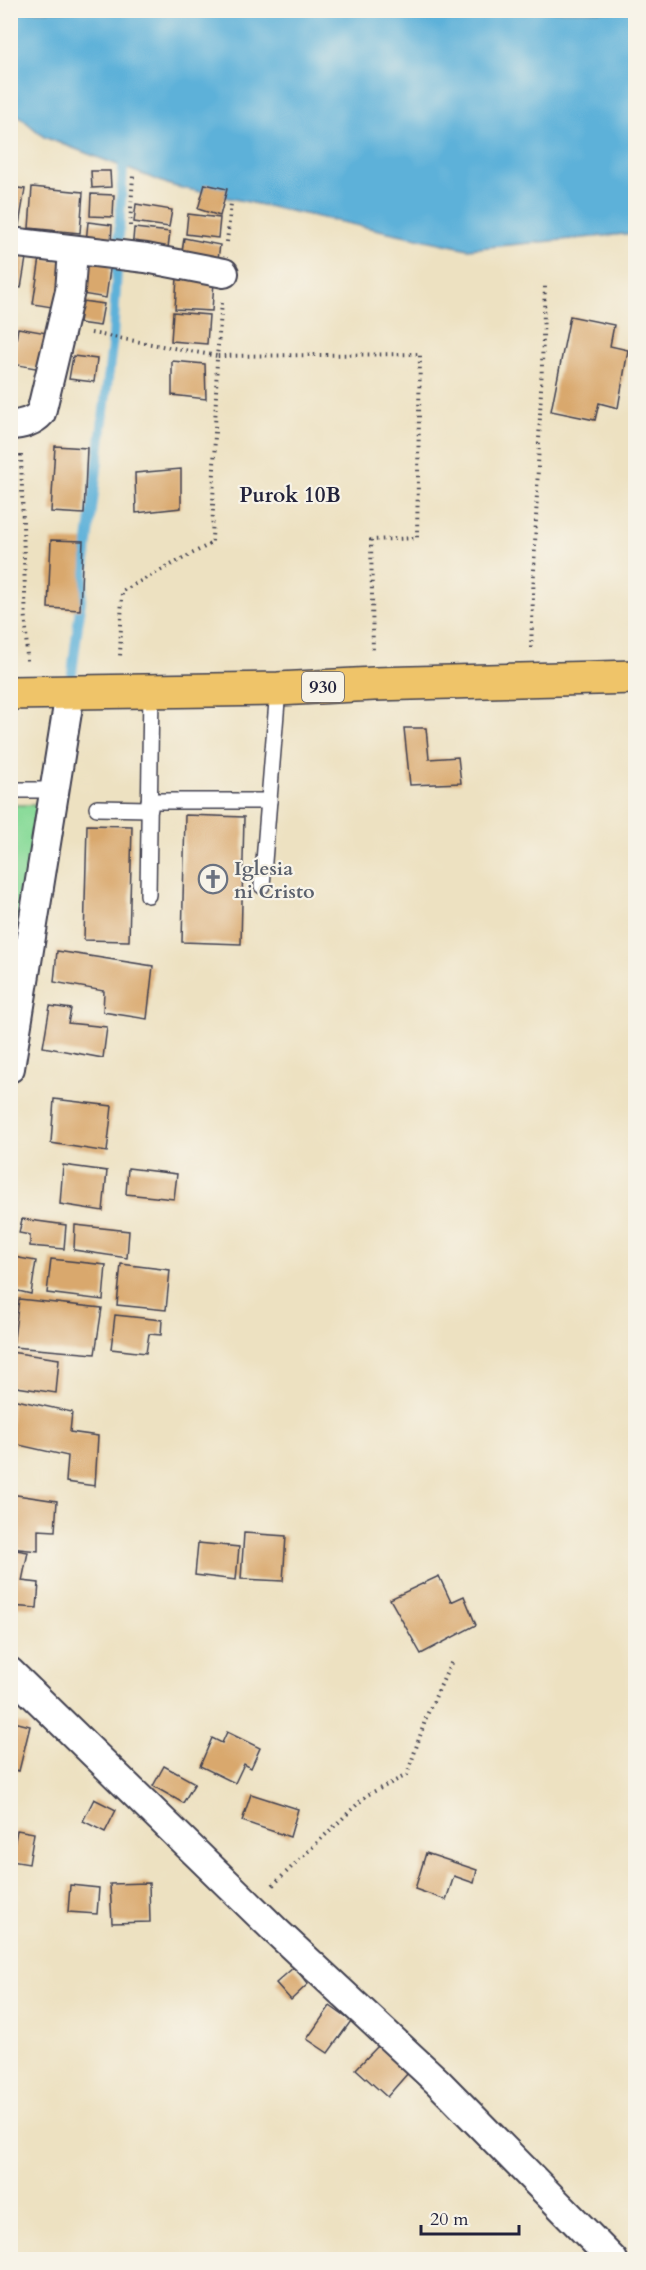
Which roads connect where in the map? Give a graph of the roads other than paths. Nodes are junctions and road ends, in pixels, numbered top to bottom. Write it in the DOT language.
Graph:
graph roads {
  1 [pos="10,242"];
  2 [pos="73,251"];
  3 [pos="224,273"];
  4 [pos="15,425"];
  5 [pos="636,677"];
  6 [pos="278,689"];
  7 [pos="135,692"];
  8 [pos="19,693"];
  9 [pos="70,693"];
  10 [pos="10,790"];
  11 [pos="54,790"];
  12 [pos="269,801"];
  13 [pos="149,805"];
  14 [pos="97,808"];
  15 [pos="262,886"];
  16 [pos="148,895"];
  17 [pos="10,1068"];
  18 [pos="10,1672"];
  19 [pos="613,2259"];
  1 -- 2 [label="street"];
  2 -- 3 [label="street"];
  2 -- 4 [label="street"];
  5 -- 6 [label="main road, 930"];
  6 -- 7 [label="main road, 930"];
  6 -- 12 [label="lane"];
  7 -- 9 [label="main road, 930"];
  7 -- 13 [label="lane"];
  8 -- 9 [label="main road, 930"];
  9 -- 11 [label="street"];
  10 -- 11 [label="lane"];
  11 -- 17 [label="street"];
  12 -- 13 [label="lane"];
  12 -- 15 [label="lane"];
  13 -- 14 [label="lane"];
  13 -- 16 [label="lane"];
  18 -- 19 [label="street"];
}
